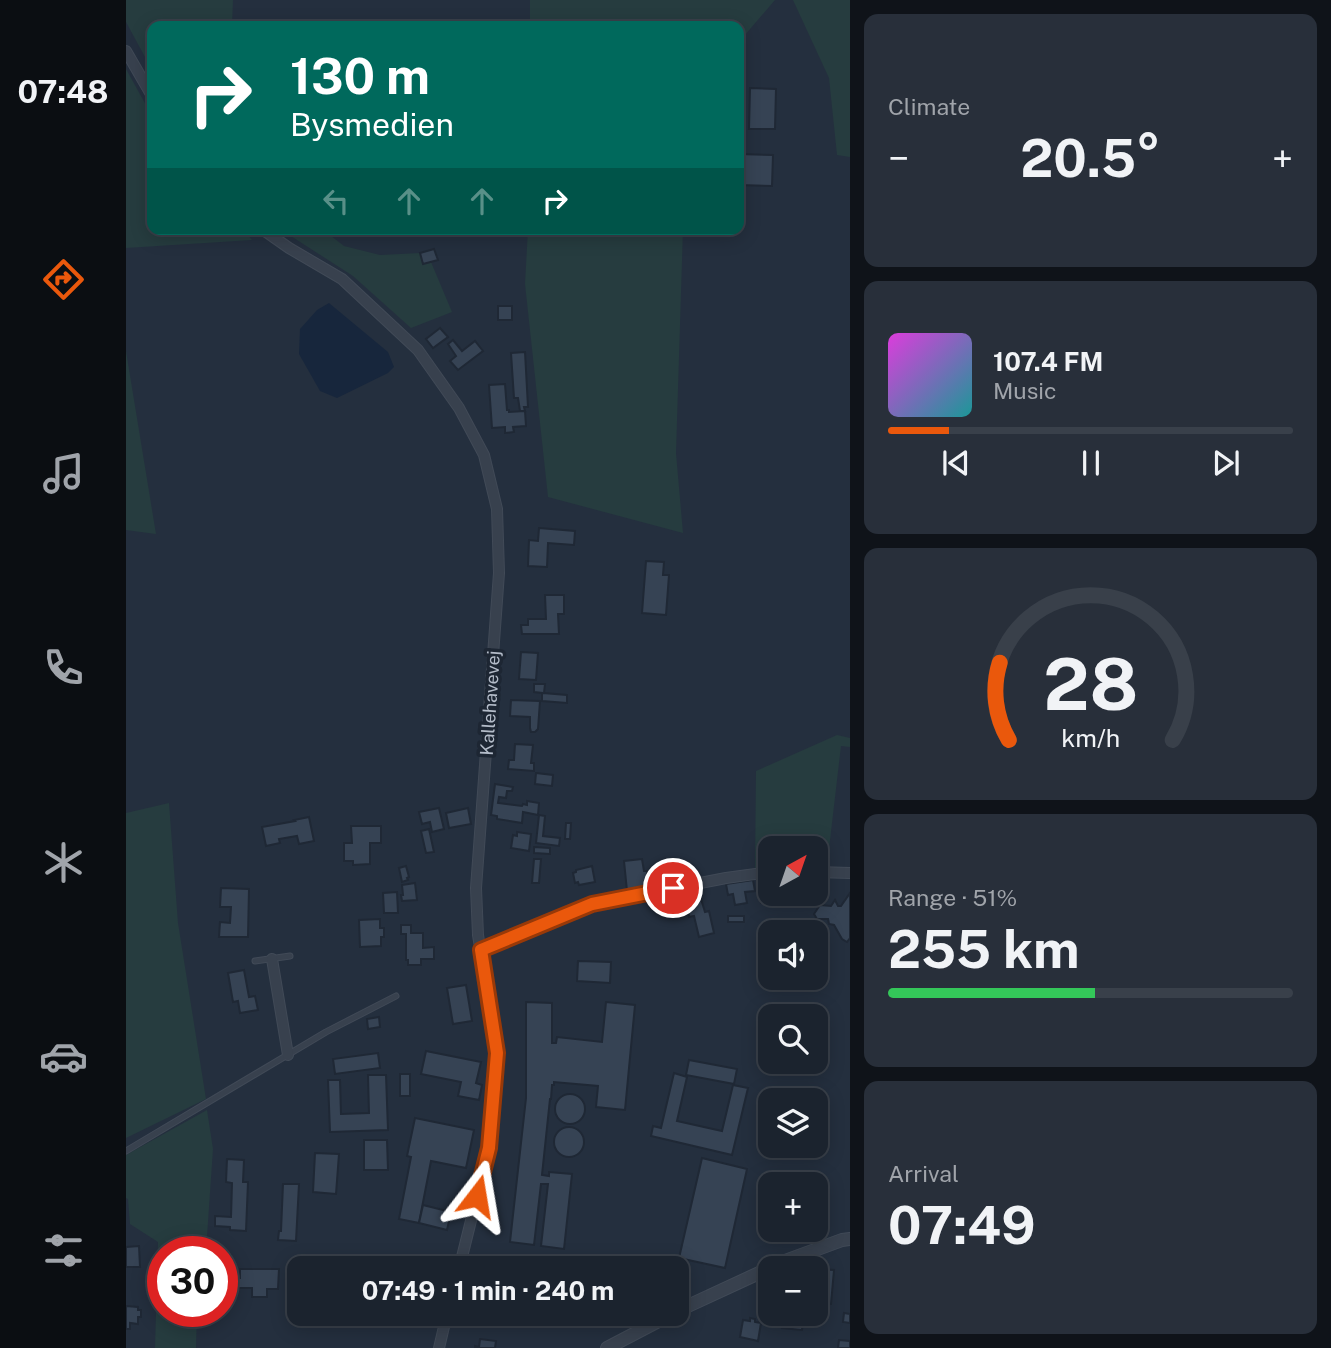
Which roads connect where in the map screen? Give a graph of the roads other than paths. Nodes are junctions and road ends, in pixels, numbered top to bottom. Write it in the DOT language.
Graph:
graph roads {
  1 [pos="126,51"];
  2 [pos="147,87"];
  3 [pos="271,235"];
  4 [pos="828,872"];
  5 [pos="850,873"];
  6 [pos="758,874"];
  7 [pos="481,950"];
  8 [pos="290,956"];
  9 [pos="272,959"];
  10 [pos="255,961"];
  11 [pos="396,996"];
  12 [pos="288,1055"];
  13 [pos="126,1151"];
  14 [pos="850,1239"];
  15 [pos="462,1256"];
  16 [pos="689,1305"];
  17 [pos="444,1326"];
  18 [pos="649,1326"];
  19 [pos="439,1348"];
  20 [pos="607,1348"];
  1 -- 2 [label="street"];
  3 -- 7 [label="street, Kallehavevej"];
  4 -- 5 [label="street"];
  6 -- 7 [label="street"];
  7 -- 15 [label="street, Kallehavevej"];
  8 -- 9 [label="lane"];
  9 -- 10 [label="lane"];
  9 -- 12 [label="street"];
  11 -- 12 [label="lane"];
  12 -- 13 [label="lane"];
  14 -- 16 [label="street"];
  17 -- 19 [label="street"];
  18 -- 20 [label="street"];
}
